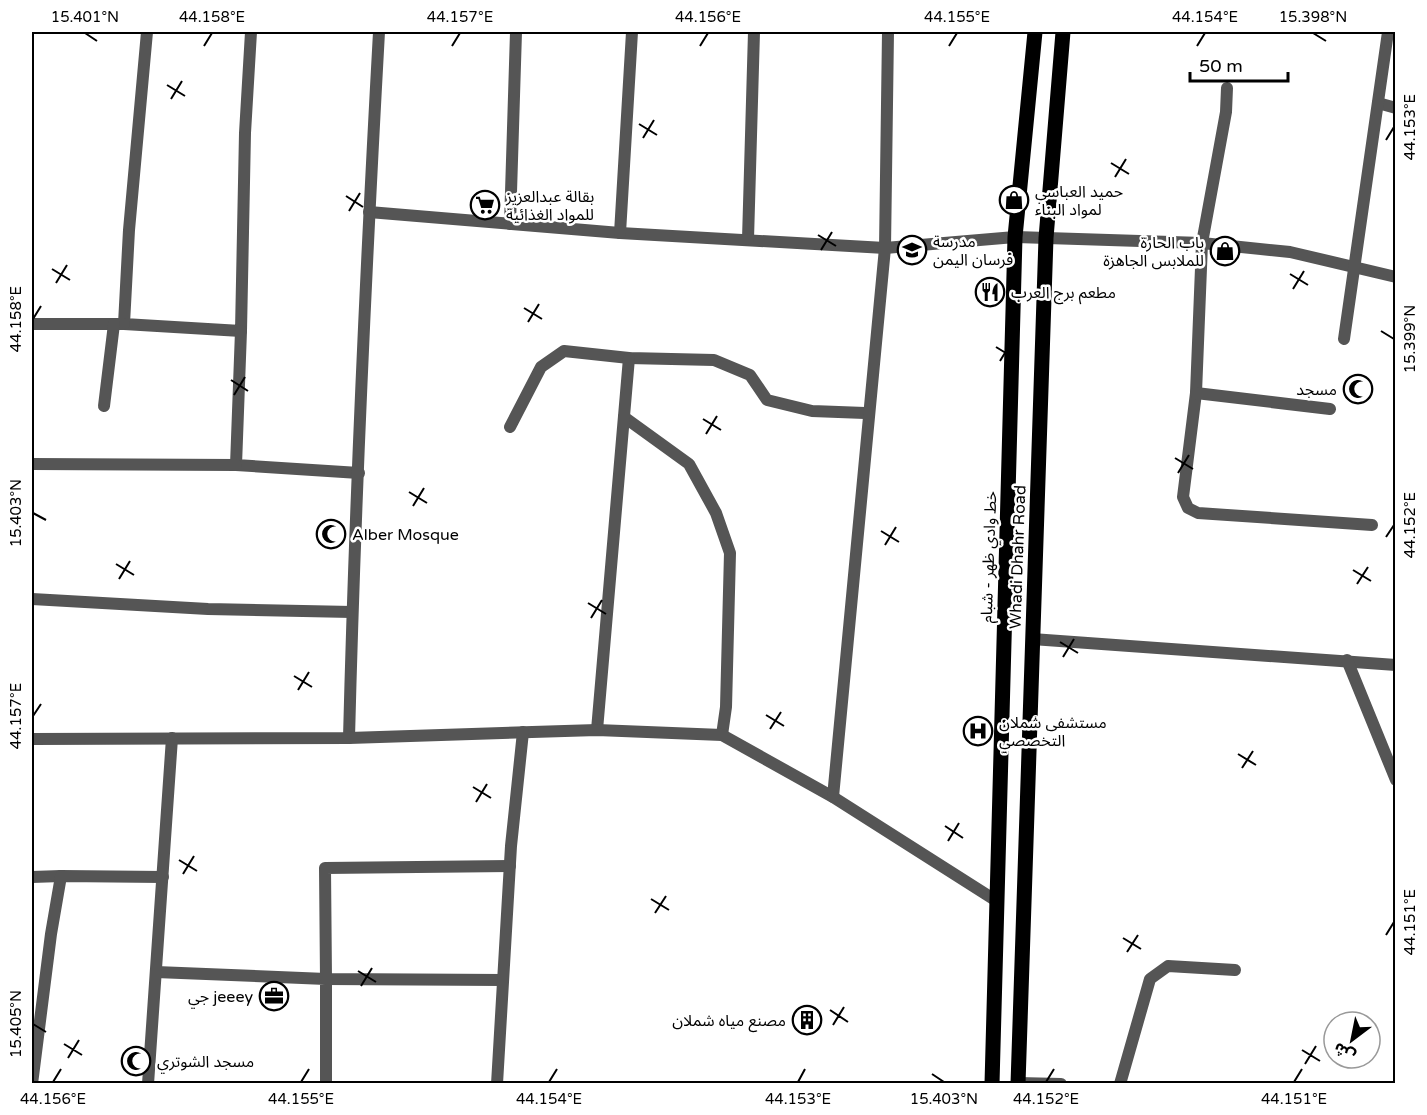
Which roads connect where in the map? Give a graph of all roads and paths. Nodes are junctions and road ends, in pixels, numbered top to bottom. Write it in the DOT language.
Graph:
graph roads {
  1 [pos="147,32"];
  2 [pos="251,32"];
  3 [pos="379,32"];
  4 [pos="516,32"];
  5 [pos="632,32"];
  6 [pos="754,32"];
  7 [pos="888,32"];
  8 [pos="1035,32"];
  9 [pos="1064,32"];
  10 [pos="1388,32"];
  11 [pos="1227,88"];
  12 [pos="1378,103"];
  13 [pos="1395,108"];
  14 [pos="369,212"];
  15 [pos="510,224"];
  16 [pos="620,233"];
  17 [pos="1015,237"];
  18 [pos="1046,238"];
  19 [pos="748,239"];
  20 [pos="1202,243"];
  21 [pos="885,248"];
  22 [pos="1355,267"];
  23 [pos="1395,277"];
  24 [pos="32,324"];
  25 [pos="119,324"];
  26 [pos="241,331"];
  27 [pos="1344,339"];
  28 [pos="629,358"];
  29 [pos="1196,393"];
  30 [pos="104,406"];
  31 [pos="1330,409"];
  32 [pos="865,413"];
  33 [pos="624,417"];
  34 [pos="510,427"];
  35 [pos="32,464"];
  36 [pos="236,465"];
  37 [pos="359,473"];
  38 [pos="1372,525"];
  39 [pos="32,599"];
  40 [pos="352,612"];
  41 [pos="1032,639"];
  42 [pos="1347,660"];
  43 [pos="1395,665"];
  44 [pos="597,730"];
  45 [pos="523,732"];
  46 [pos="722,735"];
  47 [pos="172,738"];
  48 [pos="349,738"];
  49 [pos="32,739"];
  50 [pos="1395,780"];
  51 [pos="833,797"];
  52 [pos="510,866"];
  53 [pos="61,876"];
  54 [pos="32,877"];
  55 [pos="163,877"];
  56 [pos="996,900"];
  57 [pos="1235,970"];
  58 [pos="156,972"];
  59 [pos="326,979"];
  60 [pos="503,980"];
  61 [pos="32,1083"];
  62 [pos="148,1083"];
  63 [pos="326,1083"];
  64 [pos="497,1083"];
  65 [pos="992,1083"];
  66 [pos="1018,1083"];
  67 [pos="1061,1083"];
  68 [pos="1120,1083"];
  1 -- 25 [label="street"];
  2 -- 26 [label="street"];
  3 -- 14 [label="street"];
  4 -- 15 [label="street"];
  5 -- 16 [label="street"];
  6 -- 19 [label="street"];
  7 -- 21 [label="street"];
  8 -- 17 [label="main road, خط وادي ظهر - شبام"];
  9 -- 18 [label="main road, Whadi Dhahr Road"];
  10 -- 12 [label="street"];
  11 -- 20 [label="street"];
  12 -- 13 [label="street"];
  12 -- 22 [label="street"];
  14 -- 15 [label="street"];
  14 -- 37 [label="street"];
  15 -- 16 [label="street"];
  16 -- 19 [label="street"];
  17 -- 18 [label="street"];
  17 -- 21 [label="street"];
  17 -- 56 [label="main road, خط وادي ظهر - شبام"];
  18 -- 20 [label="street"];
  18 -- 41 [label="main road, Whadi Dhahr Road"];
  19 -- 21 [label="street"];
  20 -- 22 [label="street"];
  20 -- 29 [label="street"];
  21 -- 51 [label="street"];
  22 -- 23 [label="street"];
  22 -- 27 [label="street"];
  24 -- 25 [label="street"];
  25 -- 26 [label="street"];
  25 -- 30 [label="street"];
  26 -- 36 [label="street"];
  28 -- 32 [label="street"];
  28 -- 33 [label="street"];
  28 -- 34 [label="street"];
  29 -- 31 [label="street"];
  29 -- 38 [label="street"];
  33 -- 44 [label="street"];
  33 -- 46 [label="street"];
  35 -- 36 [label="street"];
  36 -- 37 [label="street"];
  37 -- 40 [label="street"];
  39 -- 40 [label="street"];
  40 -- 48 [label="street"];
  41 -- 42 [label="street"];
  41 -- 66 [label="main road, Whadi Dhahr Road"];
  42 -- 43 [label="street"];
  42 -- 50 [label="street"];
  44 -- 45 [label="street"];
  44 -- 46 [label="street"];
  45 -- 48 [label="street"];
  45 -- 52 [label="street"];
  46 -- 51 [label="street"];
  47 -- 48 [label="street"];
  47 -- 49 [label="street"];
  47 -- 55 [label="street"];
  51 -- 56 [label="street"];
  52 -- 59 [label="street"];
  52 -- 60 [label="street"];
  53 -- 54 [label="street"];
  53 -- 55 [label="street"];
  53 -- 61 [label="street"];
  55 -- 58 [label="street"];
  56 -- 65 [label="main road, خط وادي ظهر - شبام"];
  57 -- 68 [label="street"];
  58 -- 59 [label="street"];
  58 -- 62 [label="street"];
  59 -- 60 [label="street"];
  59 -- 63 [label="street"];
  60 -- 64 [label="street"];
  66 -- 67 [label="street"];
}
